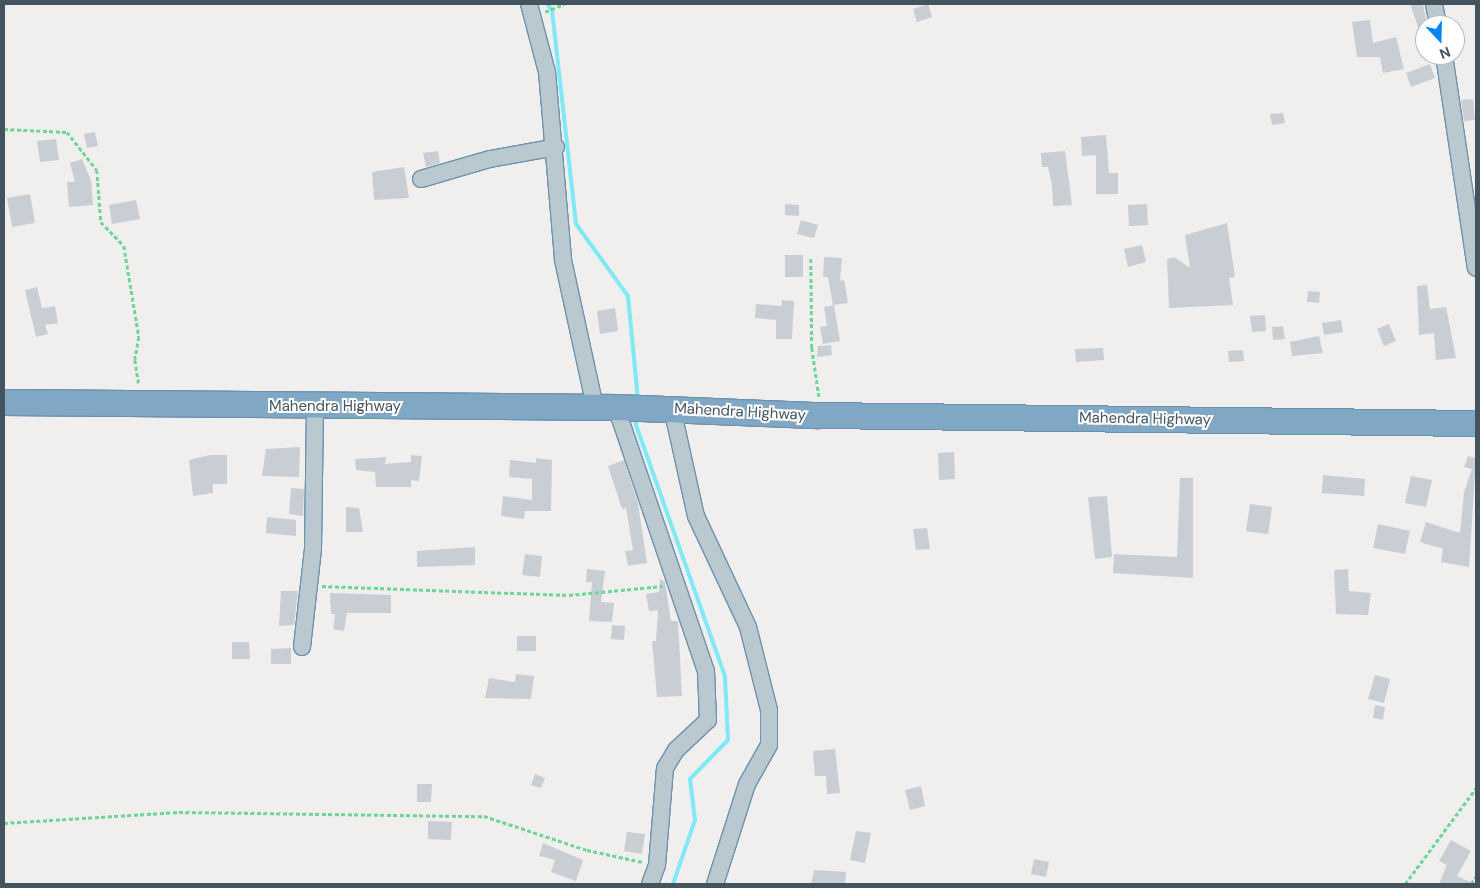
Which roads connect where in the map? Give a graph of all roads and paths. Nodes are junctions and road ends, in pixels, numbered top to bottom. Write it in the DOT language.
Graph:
graph roads {
  1 [pos="564,4"];
  2 [pos="530,10"];
  3 [pos="1446,65"];
  4 [pos="4,129"];
  5 [pos="556,147"];
  6 [pos="421,179"];
  7 [pos="811,259"];
  8 [pos="1476,268"];
  9 [pos="4,402"];
  10 [pos="142,404"];
  11 [pos="315,407"];
  12 [pos="613,407"];
  13 [pos="667,408"];
  14 [pos="819,415"];
  15 [pos="1476,423"];
  16 [pos="677,584"];
  17 [pos="309,585"];
  18 [pos="302,647"];
  19 [pos="1476,788"];
  20 [pos="4,823"];
  21 [pos="657,864"];
  22 [pos="1476,876"];
  23 [pos="650,884"];
  24 [pos="715,884"];
  25 [pos="1405,884"];
  26 [pos="1471,884"];
  1 -- 2 [label="path"];
  2 -- 5 [label="street"];
  3 -- 8 [label="street"];
  4 -- 10 [label="path"];
  5 -- 6 [label="street"];
  5 -- 12 [label="street"];
  7 -- 14 [label="path"];
  9 -- 10 [label="highway, Mahendra Highway"];
  10 -- 11 [label="highway, Mahendra Highway"];
  11 -- 12 [label="highway, Mahendra Highway"];
  11 -- 17 [label="street"];
  12 -- 13 [label="highway, Mahendra Highway"];
  12 -- 16 [label="street"];
  13 -- 14 [label="highway, Mahendra Highway"];
  13 -- 24 [label="street"];
  14 -- 15 [label="highway, Mahendra Highway"];
  16 -- 17 [label="path"];
  16 -- 21 [label="street"];
  17 -- 18 [label="street"];
  19 -- 25 [label="path"];
  20 -- 21 [label="path"];
  21 -- 23 [label="street"];
  22 -- 26 [label="path"];
}
